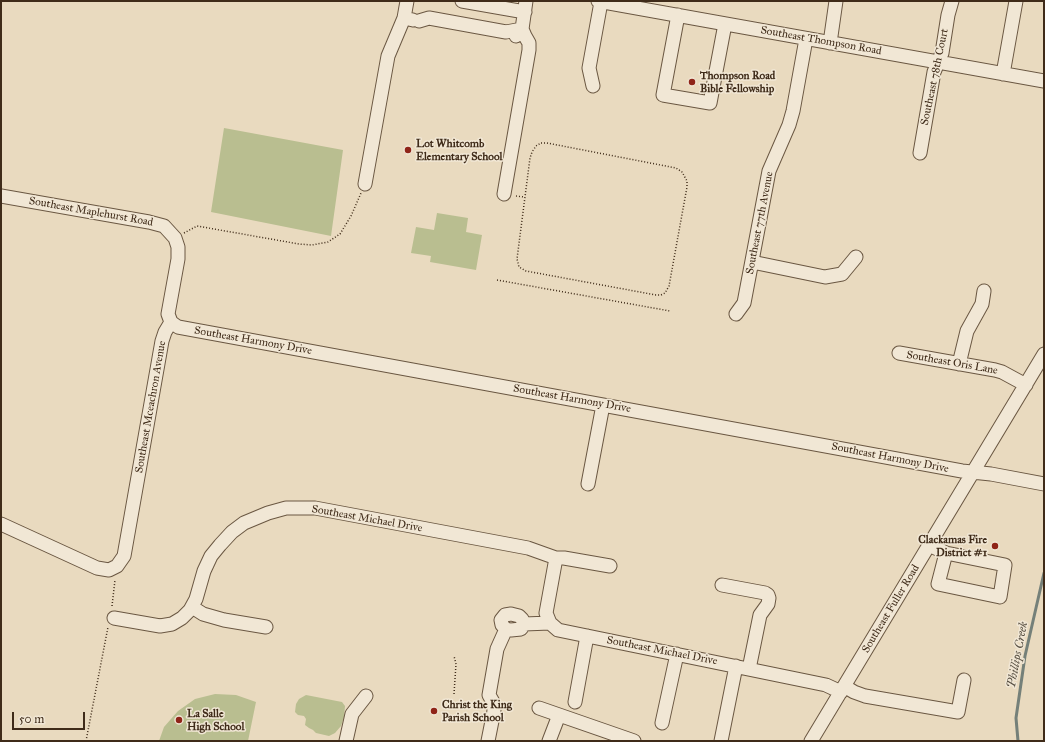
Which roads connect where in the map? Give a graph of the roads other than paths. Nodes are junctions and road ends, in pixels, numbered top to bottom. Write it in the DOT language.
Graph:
graph roads {
  1 [pos="407,1"];
  2 [pos="462,1"];
  3 [pos="599,1"];
  4 [pos="836,1"];
  5 [pos="952,1"];
  6 [pos="1016,1"];
  7 [pos="525,6"];
  8 [pos="678,15"];
  9 [pos="404,18"];
  10 [pos="725,24"];
  11 [pos="522,29"];
  12 [pos="806,39"];
  13 [pos="830,43"];
  14 [pos="938,62"];
  15 [pos="1003,74"];
  16 [pos="1044,82"];
  17 [pos="593,86"];
  18 [pos="920,153"];
  19 [pos="366,184"];
  20 [pos="504,194"];
  21 [pos="1,196"];
  22 [pos="175,238"];
  23 [pos="856,257"];
  24 [pos="752,262"];
  25 [pos="984,291"];
  26 [pos="736,314"];
  27 [pos="171,322"];
  28 [pos="899,353"];
  29 [pos="1044,354"];
  30 [pos="959,364"];
  31 [pos="1026,385"];
  32 [pos="603,405"];
  33 [pos="974,473"];
  34 [pos="588,484"];
  35 [pos="1044,484"];
  36 [pos="1,524"];
  37 [pos="929,545"];
  38 [pos="946,553"];
  39 [pos="556,558"];
  40 [pos="610,566"];
  41 [pos="722,585"];
  42 [pos="192,607"];
  43 [pos="114,618"];
  44 [pos="550,623"];
  45 [pos="266,627"];
  46 [pos="587,636"];
  47 [pos="677,654"];
  48 [pos="736,666"];
  49 [pos="749,669"];
  50 [pos="964,680"];
  51 [pos="843,689"];
  52 [pos="366,696"];
  53 [pos="575,702"];
  54 [pos="539,708"];
  55 [pos="559,715"];
  56 [pos="662,723"];
  57 [pos="346,741"];
  58 [pos="488,741"];
  59 [pos="549,741"];
  60 [pos="634,741"];
  61 [pos="721,741"];
  62 [pos="811,741"];
  1 -- 9 [label="street"];
  2 -- 7 [label="street"];
  3 -- 8 [label="street, Southeast Thompson Road"];
  3 -- 17 [label="street"];
  4 -- 13 [label="street"];
  5 -- 14 [label="street, Southeast 78th Court"];
  6 -- 15 [label="street"];
  7 -- 11 [label="street"];
  8 -- 10 [label="street, Southeast Thompson Road"];
  8 -- 10 [label="street"];
  9 -- 11 [label="street"];
  9 -- 19 [label="street"];
  10 -- 12 [label="street, Southeast Thompson Road"];
  11 -- 20 [label="street"];
  12 -- 13 [label="street, Southeast Thompson Road"];
  12 -- 24 [label="street, Southeast 77th Avenue"];
  13 -- 14 [label="street, Southeast Thompson Road"];
  14 -- 15 [label="street, Southeast Thompson Road"];
  14 -- 18 [label="street, Southeast 78th Court"];
  15 -- 16 [label="street, Southeast Thompson Road"];
  21 -- 22 [label="street, Southeast Maplehurst Road"];
  22 -- 27 [label="street, Southeast Mceachron Avenue"];
  23 -- 24 [label="street"];
  24 -- 26 [label="street, Southeast 77th Avenue"];
  25 -- 30 [label="street"];
  27 -- 32 [label="street, Southeast Harmony Drive"];
  27 -- 36 [label="street, Southeast Mceachron Avenue"];
  28 -- 30 [label="street, Southeast Oris Lane"];
  29 -- 31 [label="street, Southeast Fuller Road"];
  30 -- 31 [label="street, Southeast Oris Lane"];
  31 -- 33 [label="street, Southeast Fuller Road"];
  32 -- 33 [label="street, Southeast Harmony Drive"];
  32 -- 34 [label="street"];
  33 -- 35 [label="street, Southeast Harmony Drive"];
  33 -- 37 [label="street, Southeast Fuller Road"];
  37 -- 38 [label="street"];
  37 -- 51 [label="street, Southeast Fuller Road"];
  38 -- 38 [label="street"];
  39 -- 40 [label="street, Southeast Michael Drive"];
  39 -- 42 [label="street, Southeast Michael Drive"];
  39 -- 44 [label="street"];
  41 -- 49 [label="street"];
  42 -- 43 [label="street, Southeast Michael Drive"];
  42 -- 45 [label="street"];
  44 -- 46 [label="street, Southeast Michael Drive"];
  44 -- 58 [label="street"];
  46 -- 47 [label="street, Southeast Michael Drive"];
  46 -- 53 [label="street"];
  47 -- 48 [label="street, Southeast Michael Drive"];
  47 -- 56 [label="street"];
  48 -- 49 [label="street, Southeast Michael Drive"];
  48 -- 61 [label="street"];
  49 -- 51 [label="street, Southeast Michael Drive"];
  50 -- 51 [label="street, Southeast Michael Drive"];
  51 -- 62 [label="street, Southeast Fuller Road"];
  52 -- 57 [label="street"];
  54 -- 55 [label="street"];
  55 -- 59 [label="street"];
  55 -- 60 [label="street"];
}
